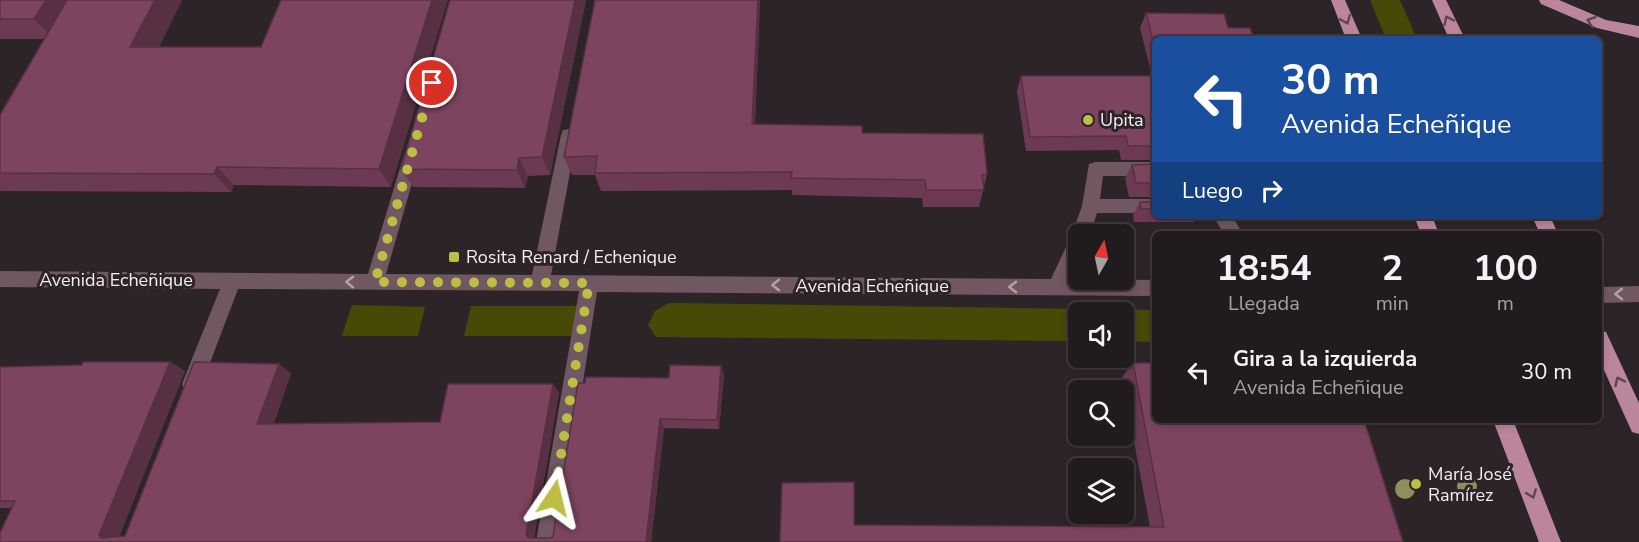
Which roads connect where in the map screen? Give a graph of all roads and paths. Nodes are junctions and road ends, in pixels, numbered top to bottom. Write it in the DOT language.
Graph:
graph roads {
  1 [pos="1338,0"];
  2 [pos="1439,0"];
  3 [pos="1546,0"];
  4 [pos="1639,32"];
  5 [pos="1353,36"];
  6 [pos="1456,36"];
  7 [pos="573,114"];
  8 [pos="416,140"];
  9 [pos="1152,169"];
  10 [pos="1091,206"];
  11 [pos="1152,206"];
  12 [pos="1085,224"];
  13 [pos="1068,261"];
  14 [pos="0,279"];
  15 [pos="232,280"];
  16 [pos="375,282"];
  17 [pos="540,283"];
  18 [pos="589,283"];
  19 [pos="1056,287"];
  20 [pos="1152,288"];
  21 [pos="1639,294"];
  22 [pos="1602,295"];
  23 [pos="1602,345"];
  24 [pos="186,400"];
  25 [pos="1504,423"];
  26 [pos="1639,425"];
  27 [pos="546,542"];
  28 [pos="1550,542"];
  1 -- 5 [label="main road, one-way"];
  6 -- 2 [label="main road, one-way"];
  4 -- 3 [label="main road, one-way"];
  7 -- 17 [label="street"];
  8 -- 16 [label="street"];
  9 -- 10 [label="street"];
  10 -- 11 [label="street"];
  10 -- 12 [label="street"];
  13 -- 19 [label="street"];
  14 -- 15 [label="street, Avenida Echeñique"];
  16 -- 15 [label="street, Avenida Echeñique, one-way"];
  15 -- 24 [label="street"];
  16 -- 17 [label="street, Avenida Echeñique"];
  17 -- 18 [label="street, Avenida Echeñique"];
  19 -- 18 [label="street, Avenida Echeñique, one-way"];
  18 -- 27 [label="street"];
  19 -- 20 [label="street, Avenida Echeñique"];
  21 -- 22 [label="street, one-way"];
  26 -- 23 [label="main road, one-way"];
  25 -- 28 [label="main road, one-way"];
}
